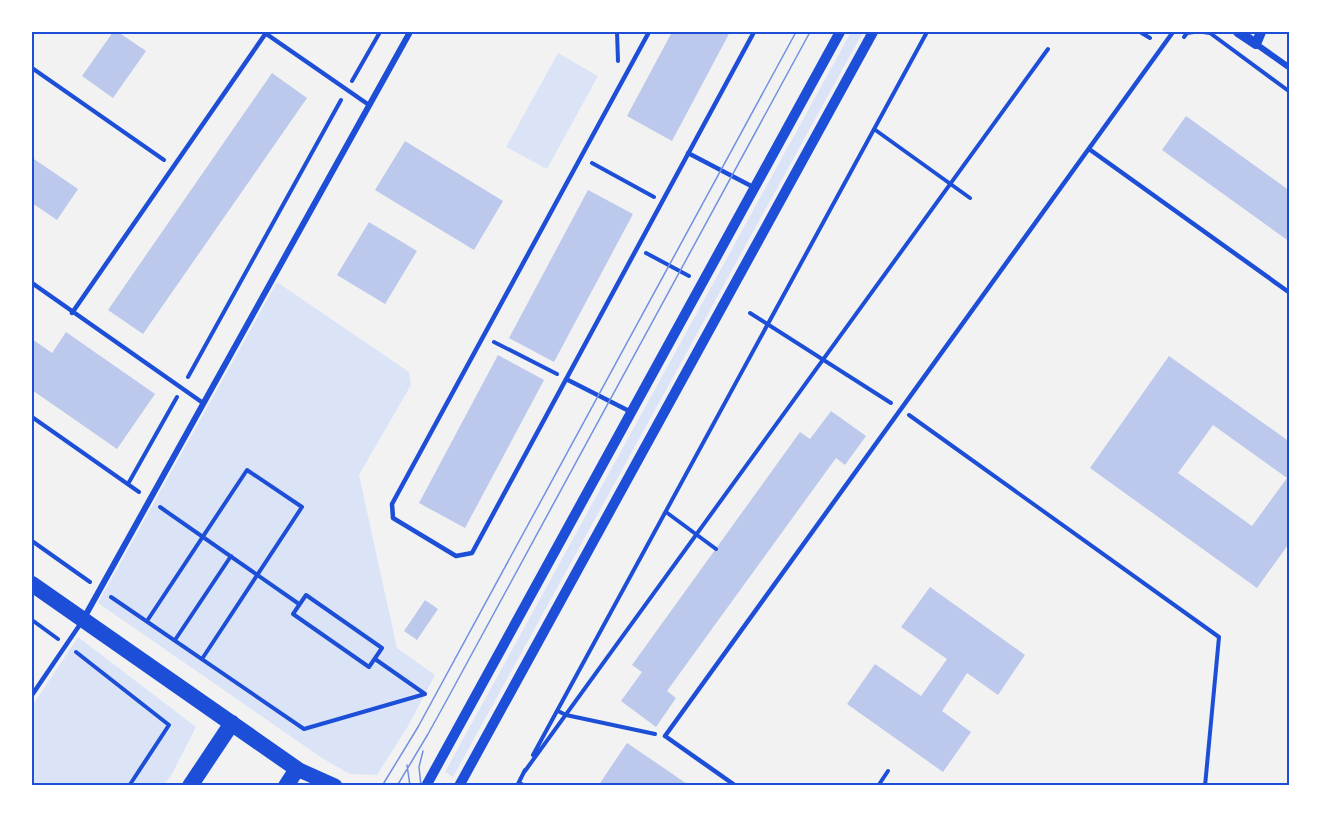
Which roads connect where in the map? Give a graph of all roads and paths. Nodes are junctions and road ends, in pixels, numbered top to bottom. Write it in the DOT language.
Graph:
graph roads {
  1 [pos="264,32"];
  2 [pos="380,32"];
  3 [pos="410,32"];
  4 [pos="649,32"];
  5 [pos="754,32"];
  6 [pos="840,32"];
  7 [pos="873,32"];
  8 [pos="927,32"];
  9 [pos="1140,32"];
  10 [pos="1173,32"];
  11 [pos="1203,32"];
  12 [pos="1238,32"];
  13 [pos="1261,32"];
  14 [pos="1150,38"];
  15 [pos="1256,44"];
  16 [pos="1048,49"];
  17 [pos="32,68"];
  18 [pos="1290,68"];
  19 [pos="347,90"];
  20 [pos="1290,92"];
  21 [pos="369,105"];
  22 [pos="874,129"];
  23 [pos="1089,149"];
  24 [pos="688,153"];
  25 [pos="581,157"];
  26 [pos="174,166"];
  27 [pos="950,183"];
  28 [pos="755,188"];
  29 [pos="970,198"];
  30 [pos="662,201"];
  31 [pos="637,248"];
  32 [pos="691,277"];
  33 [pos="32,283"];
  34 [pos="1290,293"];
  35 [pos="73,312"];
  36 [pos="750,313"];
  37 [pos="768,324"];
  38 [pos="483,336"];
  39 [pos="823,359"];
  40 [pos="567,379"];
  41 [pos="181,388"];
  42 [pos="203,403"];
  43 [pos="901,409"];
  44 [pos="631,413"];
  45 [pos="32,417"];
  46 [pos="128,484"];
  47 [pos="150,500"];
  48 [pos="666,512"];
  49 [pos="696,534"];
  50 [pos="203,537"];
  51 [pos="32,541"];
  52 [pos="716,549"];
  53 [pos="231,556"];
  54 [pos="257,575"];
  55 [pos="32,584"];
  56 [pos="100,589"];
  57 [pos="299,604"];
  58 [pos="32,620"];
  59 [pos="83,620"];
  60 [pos="147,621"];
  61 [pos="175,640"];
  62 [pos="66,644"];
  63 [pos="201,659"];
  64 [pos="375,659"];
  65 [pos="32,695"];
  66 [pos="558,711"];
  67 [pos="566,715"];
  68 [pos="232,723"];
  69 [pos="664,736"];
  70 [pos="297,769"];
  71 [pos="525,771"];
  72 [pos="888,771"];
  73 [pos="518,784"];
  74 [pos="129,786"];
  75 [pos="190,786"];
  76 [pos="286,786"];
  77 [pos="315,786"];
  78 [pos="335,786"];
  79 [pos="426,786"];
  80 [pos="459,786"];
  81 [pos="524,786"];
  82 [pos="736,786"];
  83 [pos="878,786"];
  84 [pos="1205,786"];
  1 -- 19 [label="lane"];
  1 -- 26 [label="lane"];
  2 -- 19 [label="path"];
  3 -- 21 [label="street"];
  4 -- 25 [label="lane"];
  5 -- 24 [label="lane"];
  6 -- 28 [label="street"];
  7 -- 80 [label="street"];
  8 -- 22 [label="path"];
  9 -- 14 [label="path"];
  10 -- 23 [label="lane"];
  11 -- 20 [label="path"];
  12 -- 15 [label="street"];
  13 -- 15 [label="street"];
  15 -- 18 [label="street"];
  16 -- 27 [label="path"];
  17 -- 26 [label="path"];
  19 -- 21 [label="lane"];
  19 -- 41 [label="path"];
  21 -- 42 [label="street"];
  22 -- 27 [label="path"];
  22 -- 37 [label="path"];
  23 -- 34 [label="lane"];
  23 -- 43 [label="lane"];
  24 -- 28 [label="lane"];
  24 -- 30 [label="lane"];
  25 -- 30 [label="path"];
  25 -- 38 [label="lane"];
  26 -- 35 [label="lane"];
  27 -- 29 [label="path"];
  27 -- 39 [label="path"];
  28 -- 44 [label="street"];
  30 -- 31 [label="lane"];
  31 -- 32 [label="path"];
  31 -- 40 [label="lane"];
  33 -- 35 [label="lane"];
  35 -- 41 [label="lane"];
  36 -- 37 [label="path"];
  37 -- 39 [label="path"];
  37 -- 48 [label="path"];
  38 -- 40 [label="path"];
  38 -- 40 [label="lane"];
  39 -- 43 [label="path"];
  39 -- 49 [label="path"];
  40 -- 44 [label="lane"];
  41 -- 42 [label="lane"];
  41 -- 46 [label="path"];
  42 -- 47 [label="street"];
  43 -- 69 [label="lane"];
  43 -- 84 [label="path"];
  44 -- 79 [label="street"];
  45 -- 46 [label="path"];
  46 -- 47 [label="path"];
  47 -- 50 [label="path"];
  47 -- 56 [label="street"];
  48 -- 49 [label="path"];
  48 -- 66 [label="path"];
  49 -- 52 [label="path"];
  49 -- 67 [label="path"];
  50 -- 53 [label="path"];
  50 -- 54 [label="path"];
  50 -- 60 [label="path"];
  51 -- 56 [label="path"];
  53 -- 54 [label="path"];
  53 -- 61 [label="path"];
  54 -- 57 [label="path"];
  54 -- 63 [label="path"];
  55 -- 59 [label="highway"];
  56 -- 59 [label="street"];
  56 -- 60 [label="path"];
  57 -- 64 [label="path"];
  57 -- 64 [label="path"];
  58 -- 62 [label="path"];
  59 -- 62 [label="lane"];
  59 -- 68 [label="highway"];
  60 -- 61 [label="path"];
  61 -- 63 [label="path"];
  62 -- 65 [label="lane"];
  62 -- 74 [label="path"];
  63 -- 64 [label="path"];
  66 -- 67 [label="path"];
  66 -- 71 [label="path"];
  67 -- 69 [label="path"];
  67 -- 71 [label="path"];
  68 -- 70 [label="highway"];
  68 -- 75 [label="highway"];
  69 -- 82 [label="lane"];
  70 -- 76 [label="highway"];
  70 -- 77 [label="main road"];
  70 -- 78 [label="main road"];
  71 -- 73 [label="path"];
  72 -- 83 [label="path"];
  73 -- 81 [label="path"];
}
